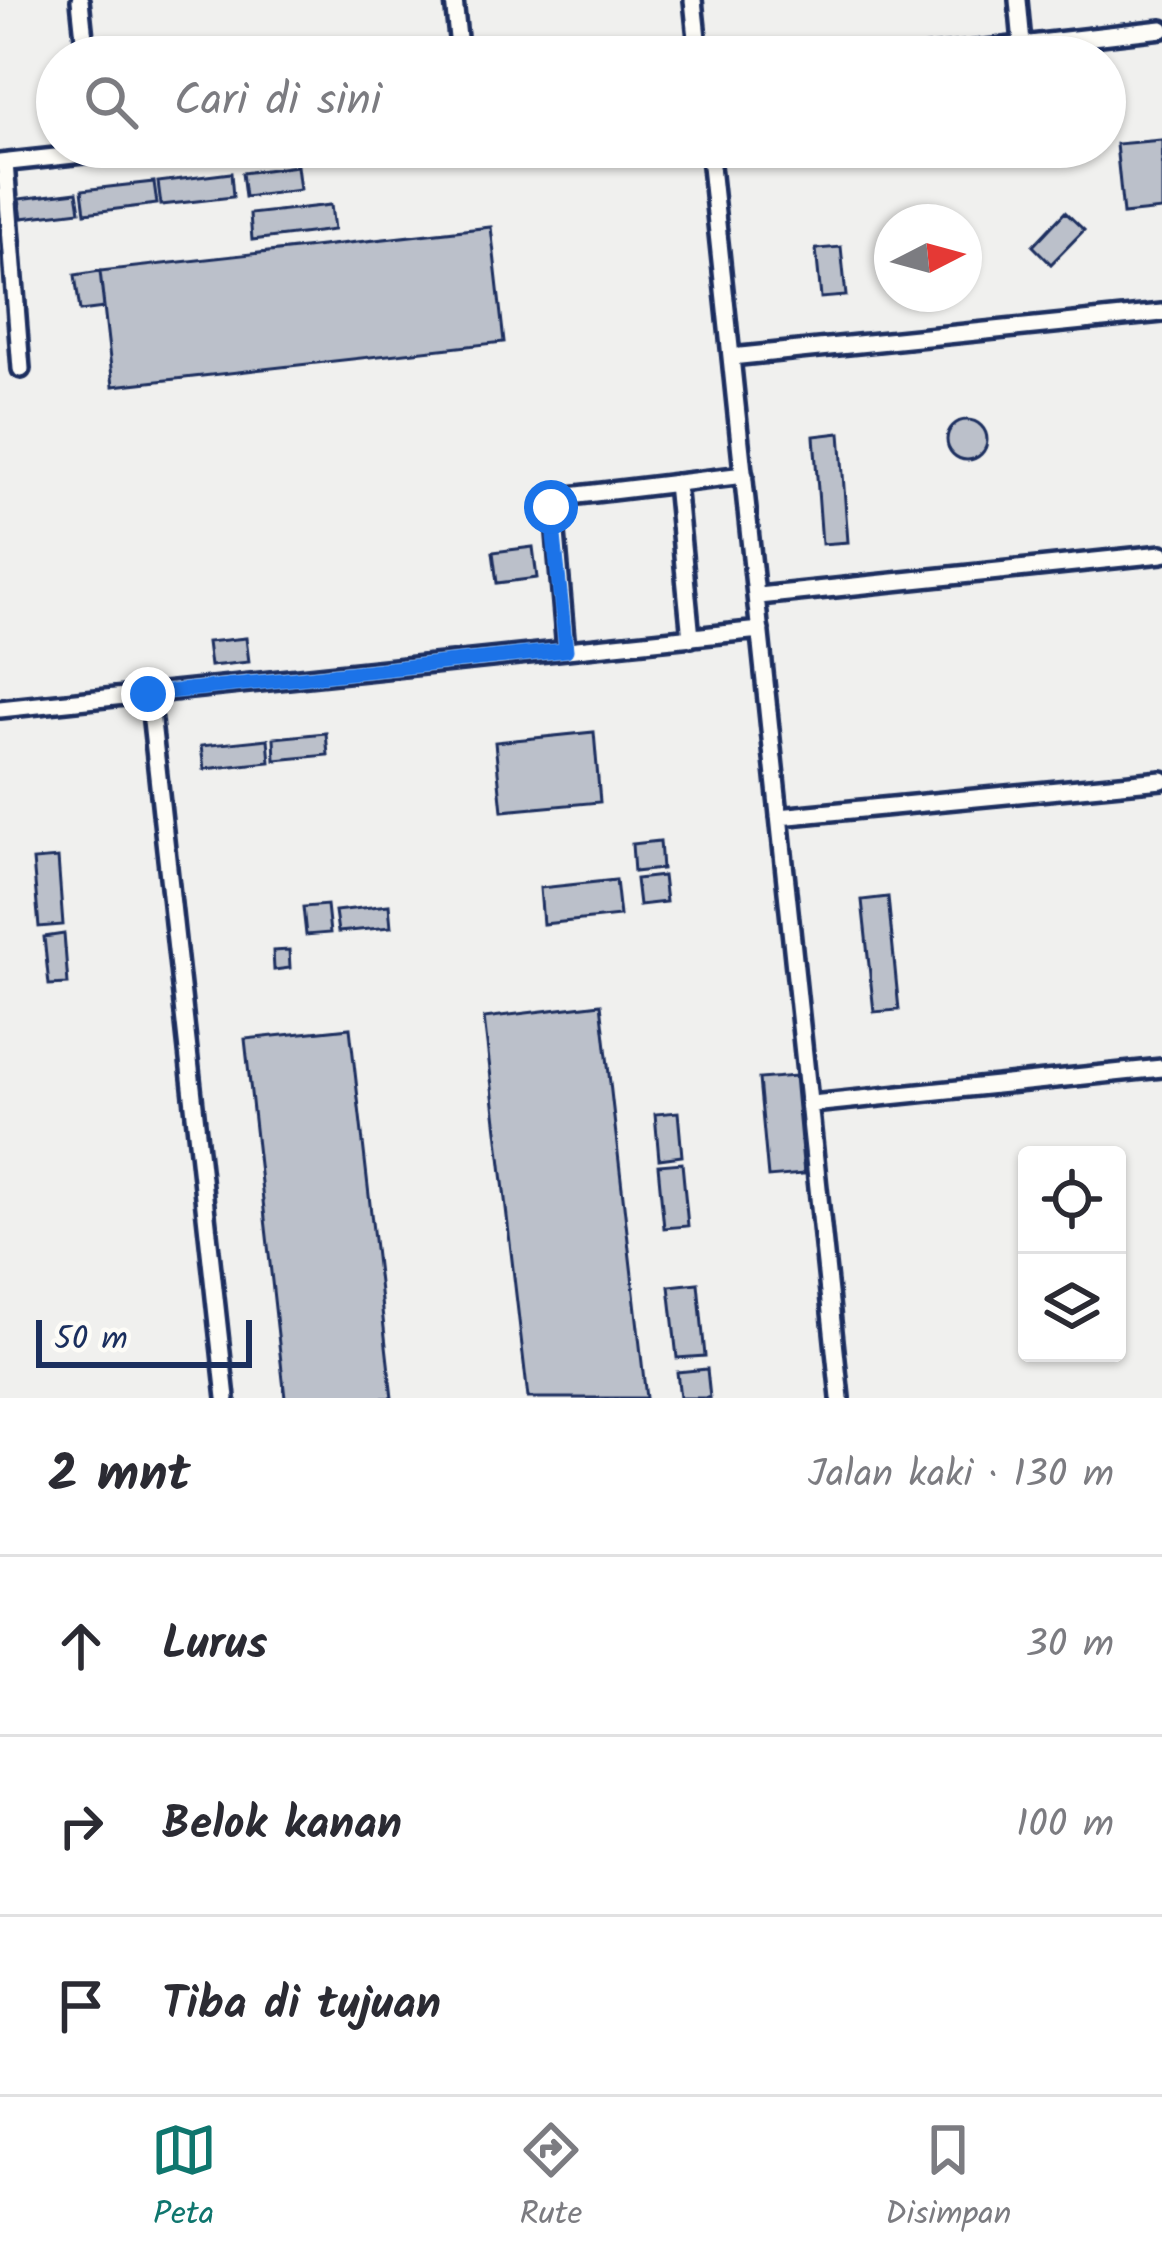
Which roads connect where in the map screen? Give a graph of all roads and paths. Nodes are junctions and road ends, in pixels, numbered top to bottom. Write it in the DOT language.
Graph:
graph roads {
  1 [pos="80,0"];
  2 [pos="454,0"];
  3 [pos="693,0"];
  4 [pos="1018,0"];
  5 [pos="1162,29"];
  6 [pos="84,36"];
  7 [pos="458,36"];
  8 [pos="697,36"];
  9 [pos="1021,36"];
  10 [pos="1092,36"];
  11 [pos="36,158"];
  12 [pos="2,163"];
  13 [pos="711,168"];
  14 [pos="1162,313"];
  15 [pos="731,357"];
  16 [pos="21,369"];
  17 [pos="744,475"];
  18 [pos="676,483"];
  19 [pos="1162,554"];
  20 [pos="759,596"];
  21 [pos="760,630"];
  22 [pos="691,638"];
  23 [pos="566,650"];
  24 [pos="148,694"];
  25 [pos="0,710"];
  26 [pos="1162,780"];
  27 [pos="779,818"];
  28 [pos="1162,1067"];
  29 [pos="812,1104"];
  30 [pos="226,1398"];
  31 [pos="840,1398"];
  1 -- 6 [label="lane"];
  2 -- 7 [label="lane"];
  3 -- 8 [label="lane"];
  4 -- 9 [label="lane"];
  5 -- 10 [label="lane"];
  11 -- 12 [label="lane"];
  12 -- 16 [label="lane"];
  13 -- 15 [label="lane"];
  14 -- 15 [label="lane"];
  15 -- 17 [label="lane"];
  17 -- 18 [label="lane"];
  17 -- 20 [label="lane"];
  18 -- 22 [label="lane"];
  18 -- 23 [label="lane"];
  19 -- 20 [label="lane"];
  20 -- 21 [label="lane"];
  21 -- 22 [label="lane"];
  21 -- 27 [label="lane"];
  22 -- 23 [label="lane"];
  23 -- 24 [label="lane"];
  24 -- 25 [label="lane"];
  24 -- 30 [label="lane"];
  26 -- 27 [label="lane"];
  27 -- 29 [label="lane"];
  28 -- 29 [label="lane"];
  29 -- 31 [label="lane"];
}
